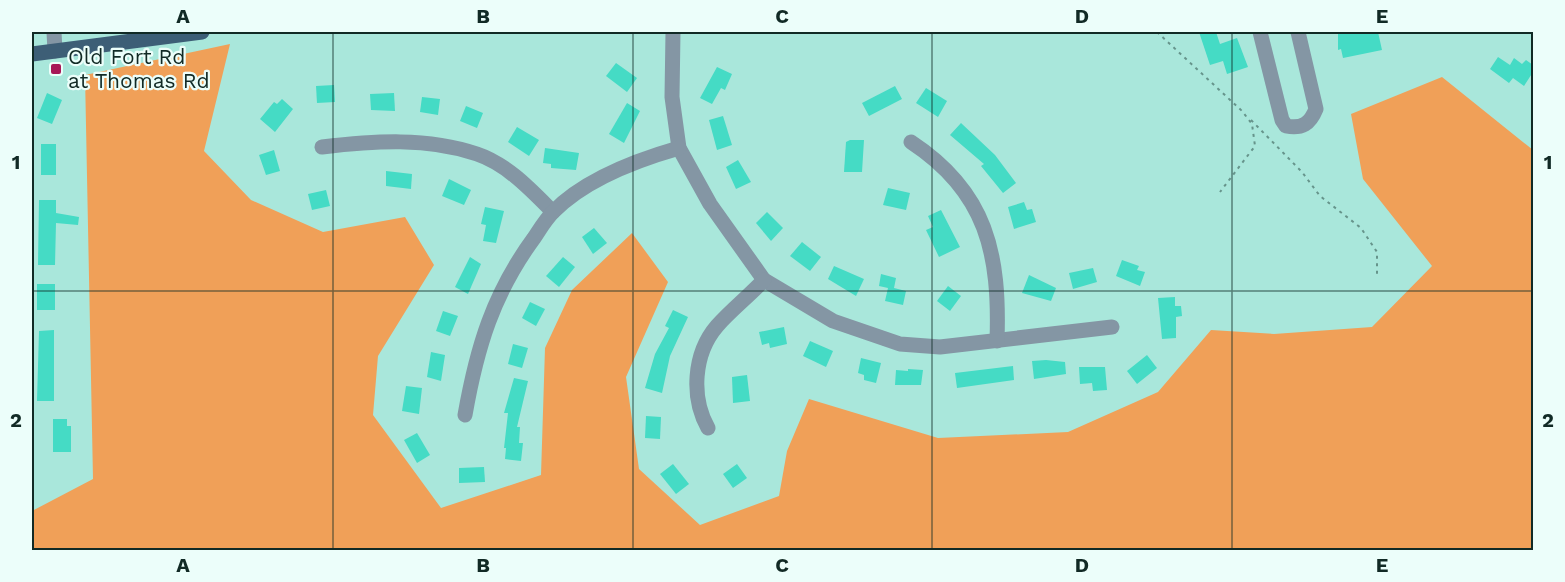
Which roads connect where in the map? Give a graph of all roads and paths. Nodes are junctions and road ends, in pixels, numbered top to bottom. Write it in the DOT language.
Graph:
graph roads {
  1 [pos="54,32"];
  2 [pos="202,32"];
  3 [pos="673,32"];
  4 [pos="1157,32"];
  5 [pos="1260,32"];
  6 [pos="1298,32"];
  7 [pos="55,51"];
  8 [pos="32,54"];
  9 [pos="1249,118"];
  10 [pos="911,142"];
  11 [pos="322,147"];
  12 [pos="679,148"];
  13 [pos="1220,192"];
  14 [pos="553,212"];
  15 [pos="1377,276"];
  16 [pos="764,280"];
  17 [pos="1113,327"];
  18 [pos="997,341"];
  19 [pos="465,415"];
  20 [pos="708,428"];
  1 -- 7 [label="street"];
  2 -- 7 [label="main road"];
  3 -- 12 [label="street"];
  4 -- 9 [label="path"];
  5 -- 6 [label="street"];
  7 -- 8 [label="main road"];
  9 -- 13 [label="path"];
  9 -- 15 [label="path"];
  10 -- 18 [label="street"];
  11 -- 14 [label="street"];
  12 -- 14 [label="street"];
  12 -- 16 [label="street"];
  14 -- 19 [label="street"];
  16 -- 18 [label="street"];
  16 -- 20 [label="street"];
  17 -- 18 [label="street"];
}
